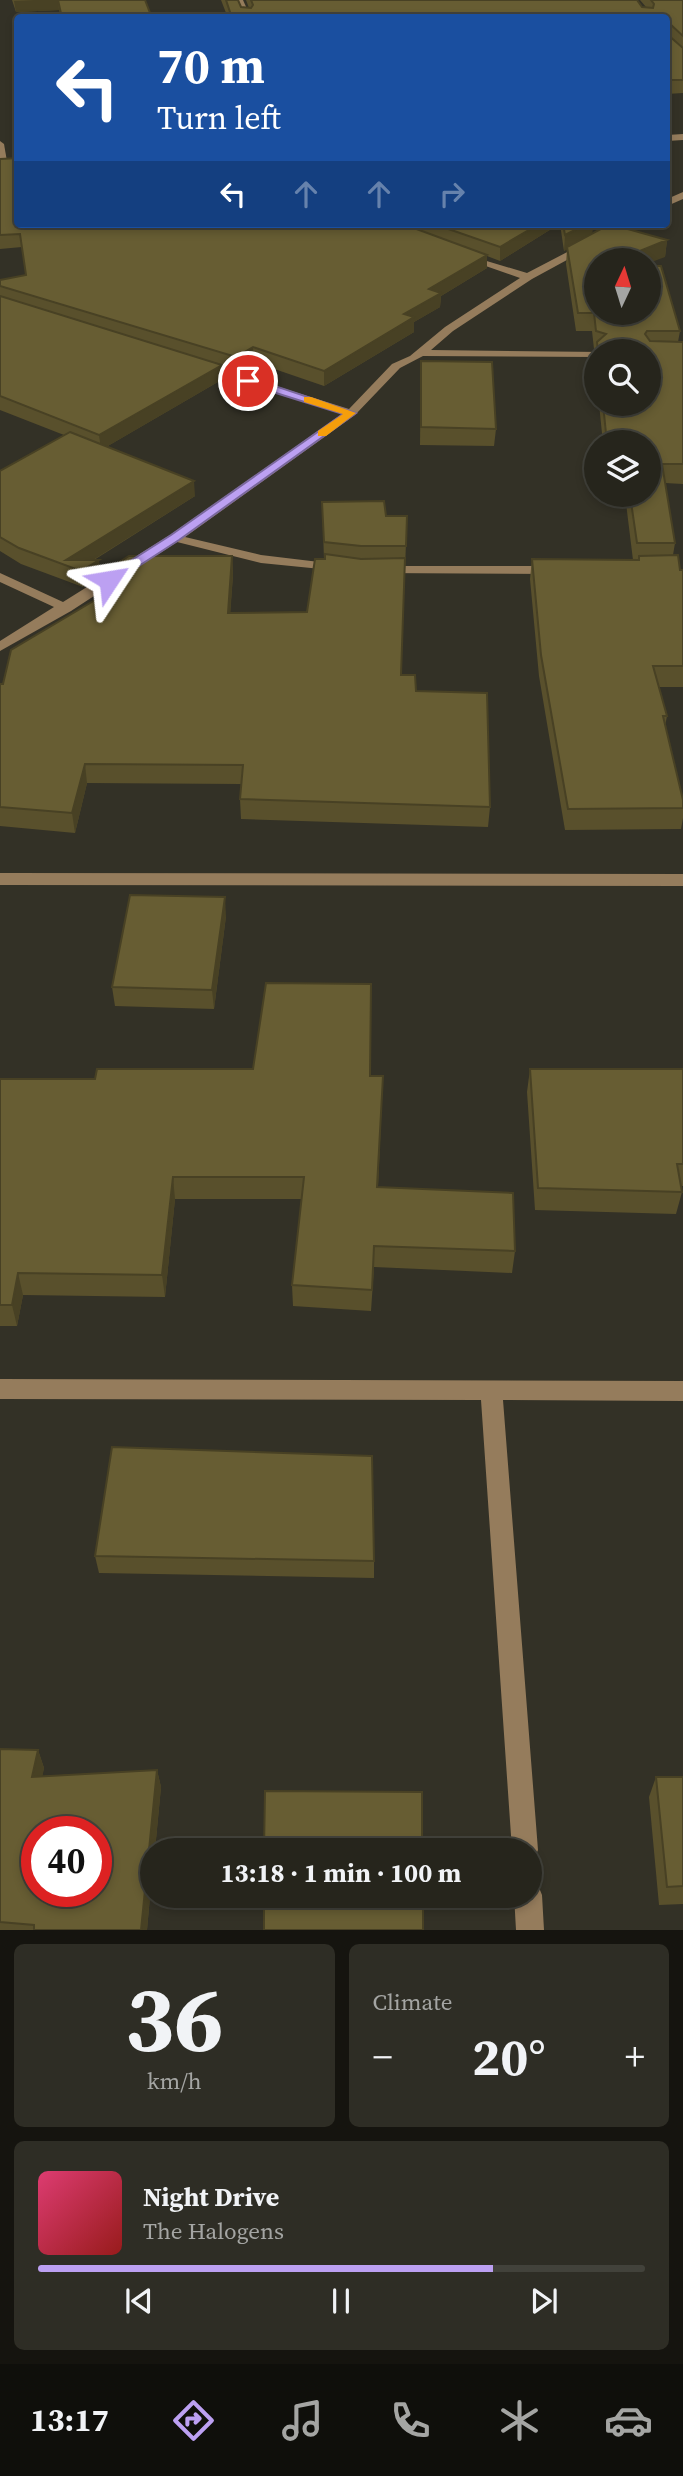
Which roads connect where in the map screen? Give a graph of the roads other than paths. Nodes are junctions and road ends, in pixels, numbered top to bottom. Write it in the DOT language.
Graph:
graph roads {
  1 [pos="0,144"];
  2 [pos="1,167"];
  3 [pos="620,228"];
  4 [pos="455,251"];
  5 [pos="528,277"];
  6 [pos="420,352"];
  7 [pos="584,354"];
  8 [pos="183,360"];
  9 [pos="351,413"];
  10 [pos="175,538"];
  11 [pos="571,570"];
  12 [pos="0,577"];
  13 [pos="66,608"];
  14 [pos="0,647"];
  15 [pos="0,879"];
  16 [pos="683,880"];
  17 [pos="0,1389"];
  18 [pos="491,1390"];
  19 [pos="683,1391"];
  20 [pos="524,1838"];
  21 [pos="529,1908"];
  22 [pos="530,1930"];
  1 -- 2 [label="street"];
  3 -- 5 [label="street"];
  4 -- 5 [label="street"];
  5 -- 6 [label="street"];
  6 -- 7 [label="street"];
  6 -- 9 [label="street"];
  8 -- 9 [label="street"];
  9 -- 10 [label="street"];
  10 -- 11 [label="street"];
  10 -- 13 [label="street"];
  12 -- 13 [label="street"];
  13 -- 14 [label="street"];
  15 -- 16 [label="street"];
  17 -- 18 [label="street"];
  18 -- 19 [label="street"];
  18 -- 20 [label="street"];
  21 -- 22 [label="street"];
}
